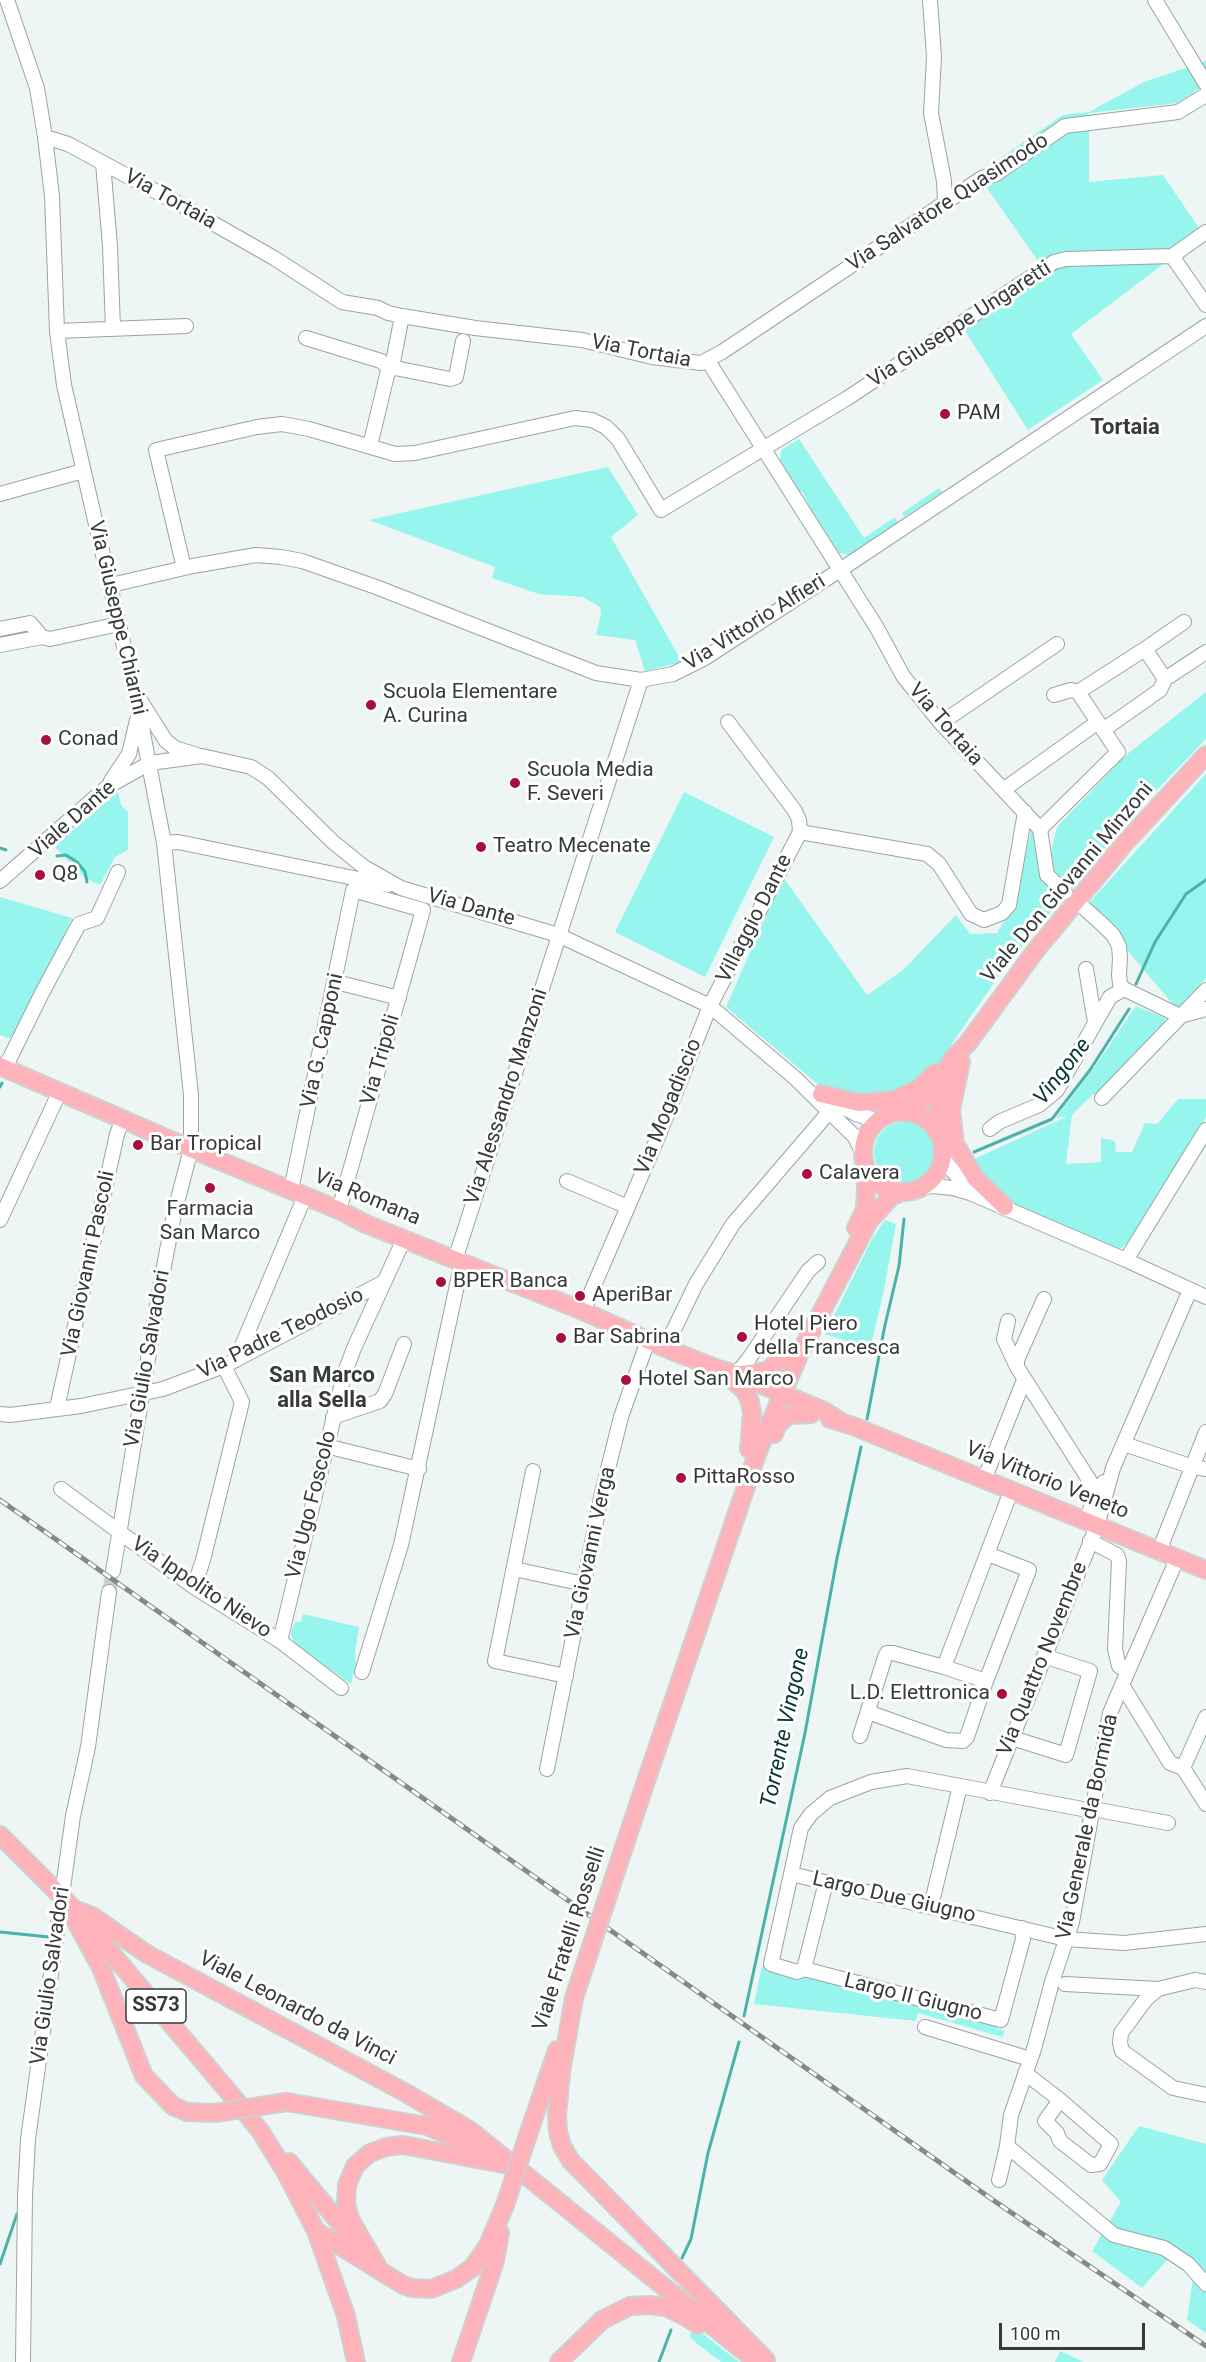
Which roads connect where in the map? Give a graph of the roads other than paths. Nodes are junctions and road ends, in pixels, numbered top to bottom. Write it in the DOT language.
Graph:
graph roads {
  1 [pos="7,0"];
  2 [pos="930,0"];
  3 [pos="1155,0"];
  4 [pos="1206,84"];
  5 [pos="1206,95"];
  6 [pos="45,137"];
  7 [pos="103,163"];
  8 [pos="945,202"];
  9 [pos="1206,232"];
  10 [pos="1172,256"];
  11 [pos="1206,306"];
  12 [pos="402,316"];
  13 [pos="186,326"];
  14 [pos="1206,326"];
  15 [pos="114,329"];
  16 [pos="57,331"];
  17 [pos="306,338"];
  18 [pos="463,341"];
  19 [pos="708,361"];
  20 [pos="388,371"];
  21 [pos="370,446"];
  22 [pos="765,449"];
  23 [pos="83,471"];
  24 [pos="0,494"];
  25 [pos="184,568"];
  26 [pos="840,570"];
  27 [pos="111,585"];
  28 [pos="1184,622"];
  29 [pos="119,624"];
  30 [pos="0,629"];
  31 [pos="42,637"];
  32 [pos="1057,644"];
  33 [pos="0,645"];
  34 [pos="1145,649"];
  35 [pos="1206,652"];
  36 [pos="1165,679"];
  37 [pos="641,680"];
  38 [pos="133,686"];
  39 [pos="1078,692"];
  40 [pos="1054,695"];
  41 [pos="139,712"];
  42 [pos="728,722"];
  43 [pos="941,723"];
  44 [pos="1100,726"];
  45 [pos="1206,755"];
  46 [pos="202,756"];
  47 [pos="150,763"];
  48 [pos="124,777"];
  49 [pos="1010,784"];
  50 [pos="107,787"];
  51 [pos="154,789"];
  52 [pos="1025,812"];
  53 [pos="1040,830"];
  54 [pos="800,832"];
  55 [pos="164,843"];
  56 [pos="118,872"];
  57 [pos="0,881"];
  58 [pos="401,888"];
  59 [pos="353,890"];
  60 [pos="1065,892"];
  61 [pos="1084,908"];
  62 [pos="558,935"];
  63 [pos="1086,969"];
  64 [pos="336,982"];
  65 [pos="1124,989"];
  66 [pos="1206,990"];
  67 [pos="399,998"];
  68 [pos="710,1006"];
  69 [pos="1206,1008"];
  70 [pos="1180,1016"];
  71 [pos="1095,1022"];
  72 [pos="957,1059"];
  73 [pos="3,1067"];
  74 [pos="795,1078"];
  75 [pos="60,1091"];
  76 [pos="822,1094"];
  77 [pos="1102,1098"];
  78 [pos="829,1112"];
  79 [pos="906,1112"];
  80 [pos="123,1119"];
  81 [pos="877,1121"];
  82 [pos="990,1129"];
  83 [pos="1206,1130"];
  84 [pos="936,1131"];
  85 [pos="190,1149"];
  86 [pos="863,1152"];
  87 [pos="942,1158"];
  88 [pos="867,1171"];
  89 [pos="567,1180"];
  90 [pos="907,1191"];
  91 [pos="298,1193"];
  92 [pos="628,1207"];
  93 [pos="1005,1207"];
  94 [pos="339,1209"];
  95 [pos="0,1220"];
  96 [pos="404,1239"];
  97 [pos="1126,1260"];
  98 [pos="459,1261"];
  99 [pos="818,1262"];
  100 [pos="384,1282"];
  101 [pos="1190,1290"];
  102 [pos="1206,1297"];
  103 [pos="1044,1299"];
  104 [pos="583,1311"];
  105 [pos="1008,1322"];
  106 [pos="648,1341"];
  107 [pos="404,1344"];
  108 [pos="665,1348"];
  109 [pos="795,1352"];
  110 [pos="230,1363"];
  111 [pos="1017,1367"];
  112 [pos="735,1377"];
  113 [pos="1024,1380"];
  114 [pos="142,1392"];
  115 [pos="777,1395"];
  116 [pos="57,1408"];
  117 [pos="813,1410"];
  118 [pos="0,1414"];
  119 [pos="333,1417"];
  120 [pos="847,1424"];
  121 [pos="1206,1432"];
  122 [pos="1124,1444"];
  123 [pos="326,1446"];
  124 [pos="749,1449"];
  125 [pos="419,1468"];
  126 [pos="1113,1468"];
  127 [pos="1199,1468"];
  128 [pos="533,1471"];
  129 [pos="984,1480"];
  130 [pos="61,1489"];
  131 [pos="1099,1490"];
  132 [pos="1011,1491"];
  133 [pos="738,1508"];
  134 [pos="730,1532"];
  135 [pos="119,1533"];
  136 [pos="1093,1534"];
  137 [pos="1159,1551"];
  138 [pos="988,1554"];
  139 [pos="1177,1559"];
  140 [pos="514,1569"];
  141 [pos="1206,1570"];
  142 [pos="113,1571"];
  143 [pos="584,1584"];
  144 [pos="194,1587"];
  145 [pos="109,1592"];
  146 [pos="280,1641"];
  147 [pos="1044,1656"];
  148 [pos="945,1667"];
  149 [pos="1127,1670"];
  150 [pos="362,1672"];
  151 [pos="566,1676"];
  152 [pos="986,1681"];
  153 [pos="1122,1684"];
  154 [pos="340,1688"];
  155 [pos="868,1712"];
  156 [pos="1206,1717"];
  157 [pos="860,1736"];
  158 [pos="1012,1738"];
  159 [pos="1183,1768"];
  160 [pos="547,1769"];
  161 [pos="960,1786"];
  162 [pos="990,1792"];
  163 [pos="1206,1804"];
  164 [pos="1093,1810"];
  165 [pos="1168,1823"];
  166 [pos="0,1835"];
  167 [pos="791,1874"];
  168 [pos="826,1882"];
  169 [pos="68,1902"];
  170 [pos="931,1906"];
  171 [pos="1022,1928"];
  172 [pos="1206,1934"];
  173 [pos="1066,1939"];
  174 [pos="804,1969"];
  175 [pos="1202,1980"];
  176 [pos="1065,1984"];
  177 [pos="1158,1989"];
  178 [pos="574,1998"];
  179 [pos="924,2027"];
  180 [pos="1030,2059"];
  181 [pos="1025,2073"];
  182 [pos="1206,2095"];
  183 [pos="1060,2100"];
  184 [pos="261,2132"];
  185 [pos="1007,2146"];
  186 [pos="498,2152"];
  187 [pos="515,2166"];
  188 [pos="999,2180"];
  189 [pos="505,2205"];
  190 [pos="338,2222"];
  191 [pos="316,2231"];
  192 [pos="379,2270"];
  193 [pos="1206,2284"];
  194 [pos="23,2362"];
  195 [pos="356,2362"];
  196 [pos="461,2362"];
  197 [pos="559,2362"];
  198 [pos="756,2362"];
  199 [pos="768,2362"];
  1 -- 6 [label="street, Via Giuseppe Chiarini"];
  2 -- 8 [label="street"];
  3 -- 4 [label="street"];
  5 -- 8 [label="street, Via Salvatore Quasimodo"];
  6 -- 7 [label="street, Via Tortaia"];
  6 -- 16 [label="street, Via Giuseppe Chiarini"];
  7 -- 12 [label="street, Via Tortaia"];
  7 -- 15 [label="street"];
  8 -- 19 [label="street, Via Salvatore Quasimodo"];
  9 -- 10 [label="street"];
  10 -- 11 [label="street"];
  10 -- 22 [label="street, Via Giuseppe Ungaretti"];
  12 -- 19 [label="street, Via Tortaia"];
  12 -- 20 [label="street"];
  13 -- 15 [label="street"];
  14 -- 26 [label="street, Via Vittorio Alfieri"];
  15 -- 16 [label="street"];
  16 -- 23 [label="street, Via Giuseppe Chiarini"];
  17 -- 20 [label="street"];
  18 -- 20 [label="street"];
  19 -- 22 [label="street, Via Tortaia"];
  20 -- 21 [label="street"];
  21 -- 22 [label="street, Via Giuseppe Ungaretti"];
  21 -- 25 [label="street"];
  22 -- 26 [label="street, Via Tortaia"];
  23 -- 24 [label="street"];
  23 -- 27 [label="street, Via Giuseppe Chiarini"];
  25 -- 27 [label="street, Via Vittorio Alfieri"];
  25 -- 37 [label="street, Via Vittorio Alfieri"];
  26 -- 37 [label="street, Via Vittorio Alfieri"];
  26 -- 43 [label="street, Via Tortaia"];
  27 -- 29 [label="street, Via Giuseppe Chiarini"];
  28 -- 34 [label="street"];
  29 -- 31 [label="street"];
  29 -- 38 [label="street, Via Giuseppe Chiarini"];
  30 -- 31 [label="street"];
  31 -- 33 [label="street"];
  32 -- 43 [label="street"];
  34 -- 36 [label="street"];
  34 -- 39 [label="street"];
  35 -- 36 [label="street"];
  36 -- 44 [label="street"];
  37 -- 62 [label="street, Via Alessandro Manzoni"];
  38 -- 41 [label="street, Via Giuseppe Chiarini"];
  38 -- 46 [label="street"];
  39 -- 40 [label="street"];
  39 -- 44 [label="street"];
  41 -- 47 [label="street, Via Giuseppe Chiarini"];
  41 -- 50 [label="street"];
  42 -- 54 [label="street, Villaggio Dante"];
  43 -- 52 [label="street, Via Tortaia"];
  44 -- 49 [label="street"];
  44 -- 53 [label="street"];
  45 -- 72 [label="main road, Viale Don Giovanni Minzoni"];
  46 -- 47 [label="street, Via Dante"];
  46 -- 58 [label="street, Via Dante"];
  47 -- 48 [label="street, Viale Dante"];
  47 -- 51 [label="street, Via Giuseppe Chiarini"];
  48 -- 50 [label="street, Viale Dante"];
  48 -- 51 [label="street"];
  50 -- 57 [label="street, Viale Dante"];
  51 -- 55 [label="street, Via Giuseppe Chiarini"];
  52 -- 53 [label="street, Via Tortaia"];
  52 -- 54 [label="street, Villaggio Dante"];
  53 -- 60 [label="street"];
  54 -- 68 [label="street, Villaggio Dante"];
  55 -- 58 [label="street"];
  55 -- 85 [label="street, Via Giuseppe Chiarini"];
  56 -- 73 [label="street"];
  58 -- 62 [label="street, Via Dante"];
  59 -- 64 [label="street, Via G. Capponi"];
  59 -- 67 [label="street, Via Tripoli"];
  61 -- 65 [label="street"];
  62 -- 68 [label="street, Via Dante"];
  62 -- 98 [label="street, Via Alessandro Manzoni"];
  63 -- 71 [label="street"];
  64 -- 67 [label="street"];
  64 -- 91 [label="street, Via G. Capponi"];
  65 -- 70 [label="street"];
  65 -- 71 [label="street"];
  66 -- 70 [label="street"];
  67 -- 94 [label="street, Via Tripoli"];
  68 -- 74 [label="street, Via Dante"];
  68 -- 92 [label="street, Via Mogadiscio"];
  69 -- 70 [label="street"];
  70 -- 77 [label="street"];
  71 -- 82 [label="street"];
  72 -- 76 [label="main road"];
  72 -- 79 [label="main road, Viale Don Giovanni Minzoni"];
  72 -- 84 [label="main road, Viale Don Giovanni Minzoni"];
  72 -- 93 [label="main road"];
  73 -- 75 [label="main road, Via Romana"];
  74 -- 76 [label="street, Via Dante"];
  74 -- 78 [label="street, Via Dante"];
  75 -- 80 [label="main road, Via Romana"];
  75 -- 95 [label="street"];
  76 -- 81 [label="street, Via Dante"];
  78 -- 86 [label="street, Via Dante"];
  78 -- 108 [label="street"];
  79 -- 81 [label="main road"];
  79 -- 84 [label="main road"];
  80 -- 85 [label="main road, Via Romana"];
  80 -- 116 [label="street, Via Giovanni Pascoli"];
  81 -- 86 [label="main road"];
  83 -- 97 [label="street"];
  84 -- 87 [label="main road"];
  85 -- 91 [label="main road, Via Romana"];
  85 -- 114 [label="street, Via Giulio Salvadori"];
  86 -- 88 [label="main road"];
  87 -- 90 [label="main road"];
  87 -- 93 [label="street"];
  88 -- 90 [label="main road"];
  88 -- 109 [label="main road, Viale Fratelli Rosselli"];
  89 -- 92 [label="street"];
  90 -- 93 [label="street"];
  90 -- 109 [label="main road, Viale Fratelli Rosselli"];
  91 -- 94 [label="main road, Via Romana"];
  91 -- 110 [label="street, Via G. Capponi"];
  92 -- 104 [label="street, Via Mogadiscio"];
  93 -- 97 [label="street"];
  94 -- 96 [label="main road, Via Romana"];
  96 -- 98 [label="main road, Via Romana"];
  96 -- 100 [label="street, Via Ugo Foscolo"];
  97 -- 101 [label="street"];
  98 -- 104 [label="main road, Via Romana"];
  98 -- 125 [label="street, Via Alessandro Manzoni"];
  99 -- 112 [label="street"];
  100 -- 110 [label="street, Via Padre Teodosio"];
  100 -- 119 [label="street, Via Ugo Foscolo"];
  101 -- 102 [label="street"];
  101 -- 122 [label="street"];
  103 -- 111 [label="street"];
  104 -- 106 [label="main road, Via Romana"];
  105 -- 111 [label="street"];
  106 -- 108 [label="main road, Via Romana"];
  106 -- 143 [label="street, Via Giovanni Verga"];
  107 -- 119 [label="street"];
  108 -- 112 [label="main road, Via Romana"];
  109 -- 112 [label="main road"];
  109 -- 115 [label="main road, Viale Fratelli Rosselli"];
  109 -- 117 [label="main road"];
  110 -- 114 [label="street, Via Padre Teodosio"];
  110 -- 144 [label="street"];
  111 -- 113 [label="street"];
  112 -- 115 [label="main road, Via Romana"];
  112 -- 124 [label="main road"];
  113 -- 129 [label="street"];
  113 -- 131 [label="street"];
  114 -- 116 [label="street, Via Padre Teodosio"];
  114 -- 135 [label="street, Via Giulio Salvadori"];
  115 -- 117 [label="main road, Via Romana"];
  115 -- 124 [label="main road, Viale Fratelli Rosselli"];
  115 -- 133 [label="main road, Viale Fratelli Rosselli"];
  116 -- 118 [label="street, Via Padre Teodosio"];
  117 -- 120 [label="main road, Via Romana"];
  117 -- 133 [label="main road"];
  119 -- 123 [label="street, Via Ugo Foscolo"];
  120 -- 129 [label="main road, Via Vittorio Veneto"];
  121 -- 127 [label="street"];
  122 -- 126 [label="street"];
  122 -- 127 [label="street"];
  123 -- 125 [label="street"];
  123 -- 146 [label="street, Via Ugo Foscolo"];
  124 -- 134 [label="main road, Viale Fratelli Rosselli"];
  125 -- 150 [label="street, Via Alessandro Manzoni"];
  126 -- 131 [label="street"];
  126 -- 136 [label="street, Via Quattro Novembre"];
  127 -- 137 [label="street"];
  128 -- 140 [label="street"];
  129 -- 132 [label="main road, Via Vittorio Veneto"];
  130 -- 135 [label="street, Via Ippolito Nievo"];
  131 -- 136 [label="street"];
  132 -- 136 [label="main road, Via Vittorio Veneto"];
  132 -- 138 [label="street"];
  133 -- 134 [label="main road, Viale Fratelli Rosselli"];
  134 -- 178 [label="main road, Viale Fratelli Rosselli, bridge"];
  135 -- 142 [label="street, Via Giulio Salvadori"];
  135 -- 144 [label="street, Via Ippolito Nievo"];
  136 -- 137 [label="main road, Via Vittorio Veneto"];
  136 -- 147 [label="street, Via Quattro Novembre"];
  136 -- 149 [label="street"];
  137 -- 139 [label="main road, Via Vittorio Veneto"];
  138 -- 148 [label="street"];
  138 -- 152 [label="street"];
  139 -- 141 [label="main road, Via Vittorio Veneto"];
  139 -- 149 [label="street, Via Generale da Bormida"];
  140 -- 143 [label="street"];
  140 -- 151 [label="street"];
  143 -- 151 [label="street, Via Giovanni Verga"];
  144 -- 146 [label="street, Via Ippolito Nievo"];
  145 -- 169 [label="street, Via Giulio Salvadori"];
  146 -- 154 [label="street, Via Ippolito Nievo"];
  147 -- 158 [label="street, Via Quattro Novembre"];
  147 -- 158 [label="street"];
  148 -- 152 [label="street"];
  148 -- 155 [label="street"];
  149 -- 153 [label="street, Via Generale da Bormida"];
  151 -- 160 [label="street, Via Giovanni Verga"];
  152 -- 155 [label="street"];
  153 -- 159 [label="street"];
  153 -- 164 [label="street, Via Generale da Bormida"];
  155 -- 157 [label="street"];
  156 -- 159 [label="street"];
  158 -- 162 [label="street, Via Quattro Novembre"];
  159 -- 163 [label="street"];
  161 -- 162 [label="street, Largo Due Giugno"];
  161 -- 167 [label="street, Largo Due Giugno"];
  161 -- 170 [label="street"];
  162 -- 164 [label="street, Largo Due Giugno"];
  164 -- 165 [label="street, Largo Due Giugno"];
  164 -- 173 [label="street, Via Generale da Bormida"];
  166 -- 169 [label="main road, SS73"];
  167 -- 168 [label="street, Largo Due Giugno"];
  167 -- 174 [label="street, Largo II Giugno"];
  168 -- 170 [label="street, Largo Due Giugno"];
  168 -- 174 [label="street"];
  169 -- 184 [label="main road, SS73"];
  169 -- 186 [label="main road, Viale Leonardo da Vinci"];
  169 -- 186 [label="main road, Viale Leonardo da Vinci, bridge"];
  169 -- 194 [label="street, Via Giulio Salvadori"];
  170 -- 171 [label="street, Largo Due Giugno"];
  171 -- 173 [label="street, Largo Due Giugno"];
  171 -- 174 [label="street, Largo II Giugno"];
  172 -- 173 [label="street, Largo Due Giugno"];
  173 -- 180 [label="street, Via Generale da Bormida"];
  175 -- 177 [label="street"];
  176 -- 177 [label="street"];
  177 -- 182 [label="street"];
  178 -- 189 [label="main road, Viale Fratelli Rosselli, bridge"];
  178 -- 199 [label="main road"];
  179 -- 180 [label="street"];
  180 -- 181 [label="street, Via Generale da Bormida"];
  181 -- 183 [label="street"];
  181 -- 185 [label="street, Via Generale da Bormida"];
  183 -- 183 [label="street"];
  184 -- 190 [label="main road"];
  184 -- 191 [label="main road, SS73"];
  185 -- 188 [label="street, Via Generale da Bormida"];
  185 -- 193 [label="street"];
  186 -- 187 [label="main road, Viale Leonardo da Vinci"];
  187 -- 192 [label="main road"];
  187 -- 198 [label="main road, Viale Leonardo da Vinci"];
  189 -- 192 [label="main road"];
  189 -- 196 [label="main road, Viale Fratelli Rosselli"];
  190 -- 191 [label="main road"];
  190 -- 192 [label="main road"];
  191 -- 192 [label="main road"];
  191 -- 195 [label="main road, SS73"];
  197 -- 198 [label="main road"];
}
